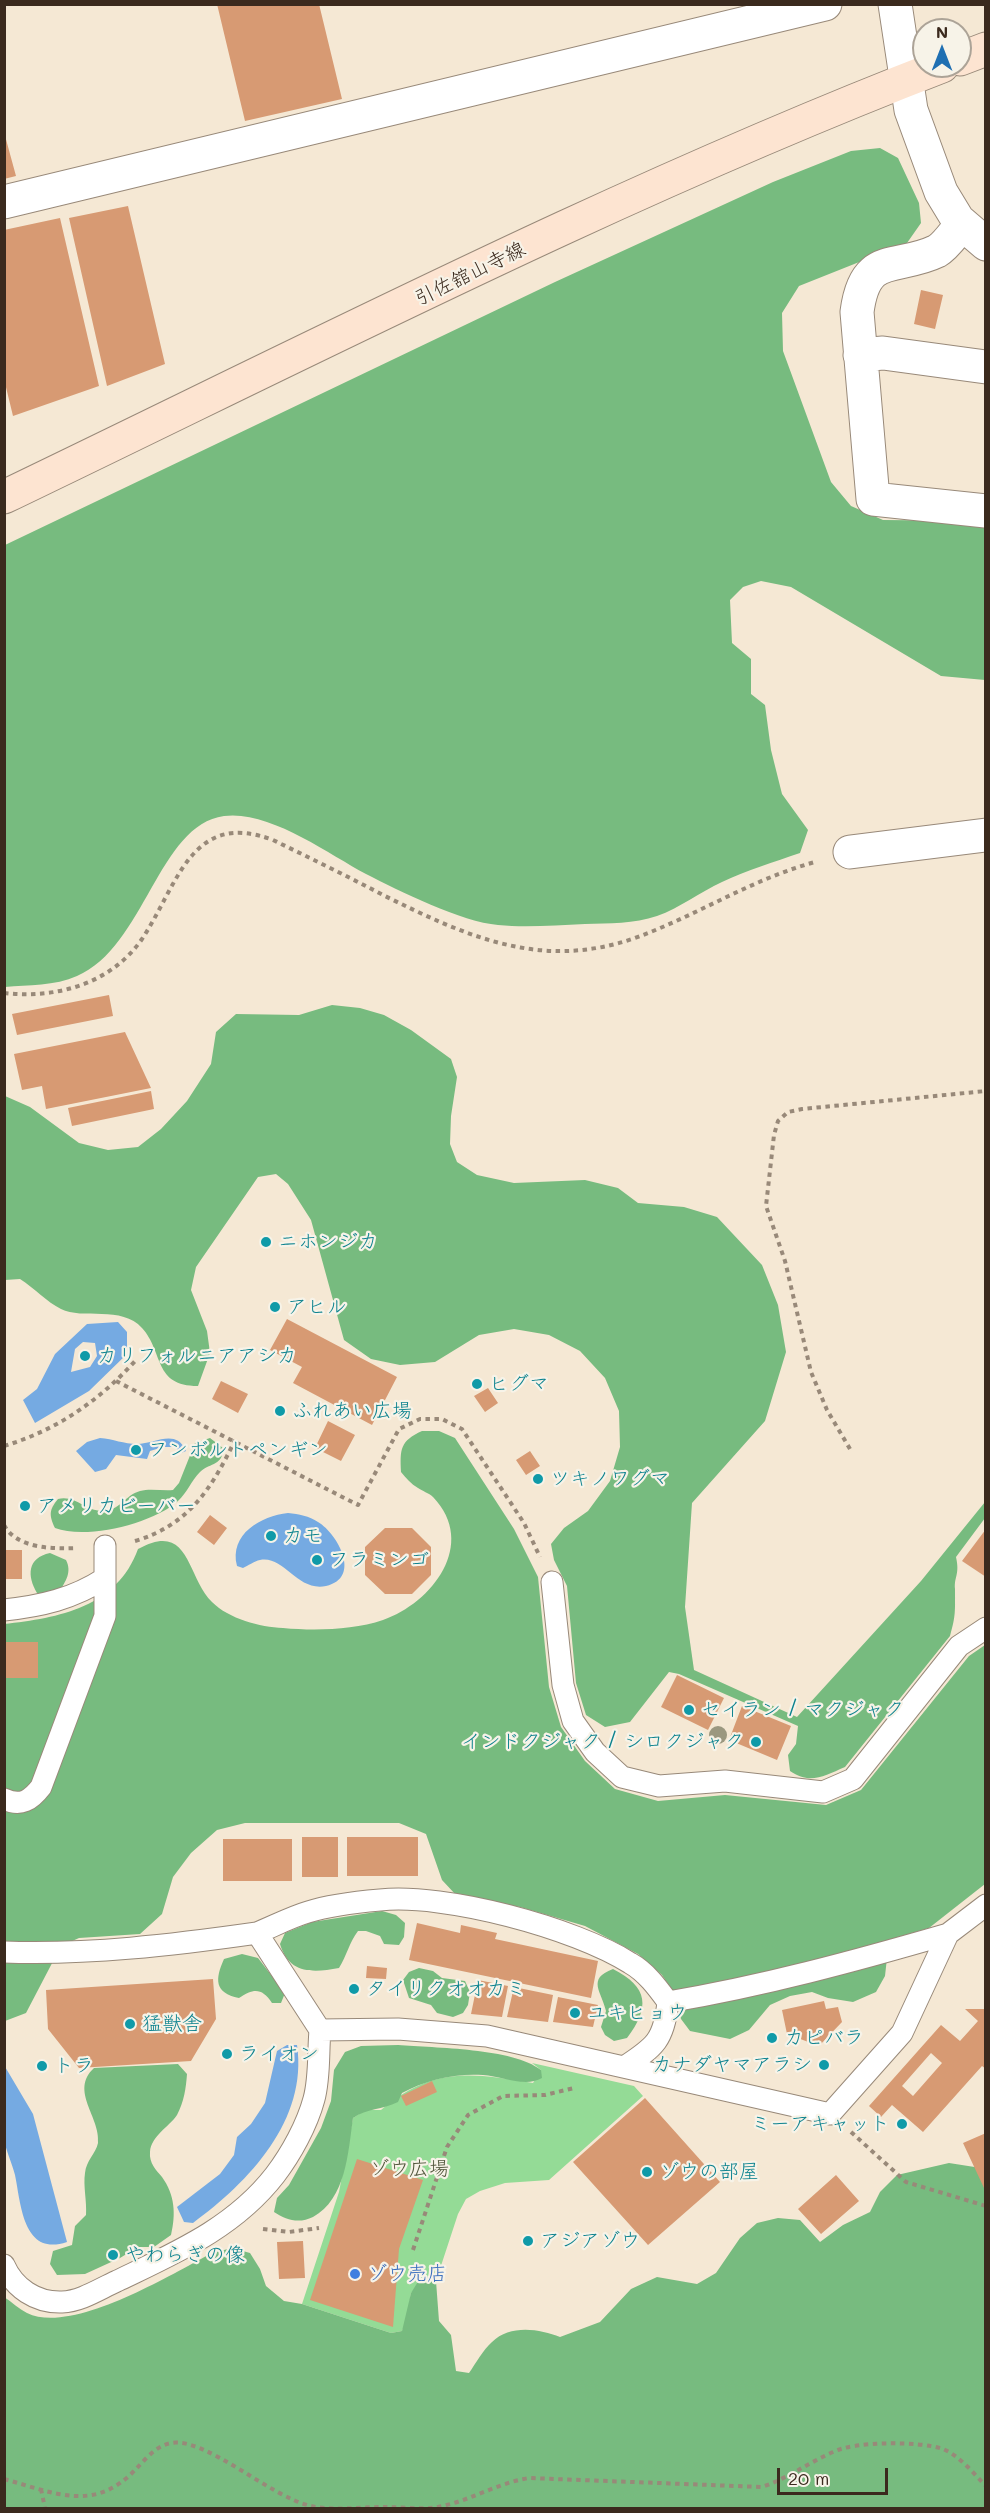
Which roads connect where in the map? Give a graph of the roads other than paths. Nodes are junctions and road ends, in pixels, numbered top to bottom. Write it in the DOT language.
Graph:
graph roads {
  1 [pos="825,4"];
  2 [pos="895,4"];
  3 [pos="912,78"];
  4 [pos="907,80"];
  5 [pos="4,202"];
  6 [pos="974,234"];
  7 [pos="860,355"];
  8 [pos="986,367"];
  9 [pos="4,497"];
  10 [pos="986,511"];
  11 [pos="986,835"];
  12 [pos="850,852"];
  13 [pos="105,1546"];
  14 [pos="105,1578"];
  15 [pos="552,1582"];
  16 [pos="4,1610"];
  17 [pos="986,1628"];
  18 [pos="4,1799"];
  19 [pos="986,1905"];
  20 [pos="257,1933"];
  21 [pos="948,1935"];
  22 [pos="4,1952"];
  23 [pos="668,2002"];
  24 [pos="320,2030"];
  25 [pos="624,2067"];
  26 [pos="4,2265"];
  1 -- 5 [label="street"];
  2 -- 4 [label="street"];
  3 -- 4 [label="main road, 引佐舘山寺線"];
  4 -- 6 [label="street"];
  4 -- 9 [label="main road, 引佐舘山寺線"];
  6 -- 7 [label="street"];
  7 -- 8 [label="street"];
  7 -- 10 [label="street"];
  11 -- 12 [label="street"];
  13 -- 14 [label="lane"];
  14 -- 16 [label="lane"];
  14 -- 18 [label="lane"];
  15 -- 17 [label="lane"];
  19 -- 21 [label="lane"];
  20 -- 22 [label="lane"];
  20 -- 23 [label="lane"];
  20 -- 24 [label="lane"];
  21 -- 23 [label="lane"];
  21 -- 25 [label="lane"];
  23 -- 25 [label="lane"];
  24 -- 25 [label="lane"];
  24 -- 26 [label="lane"];
}
